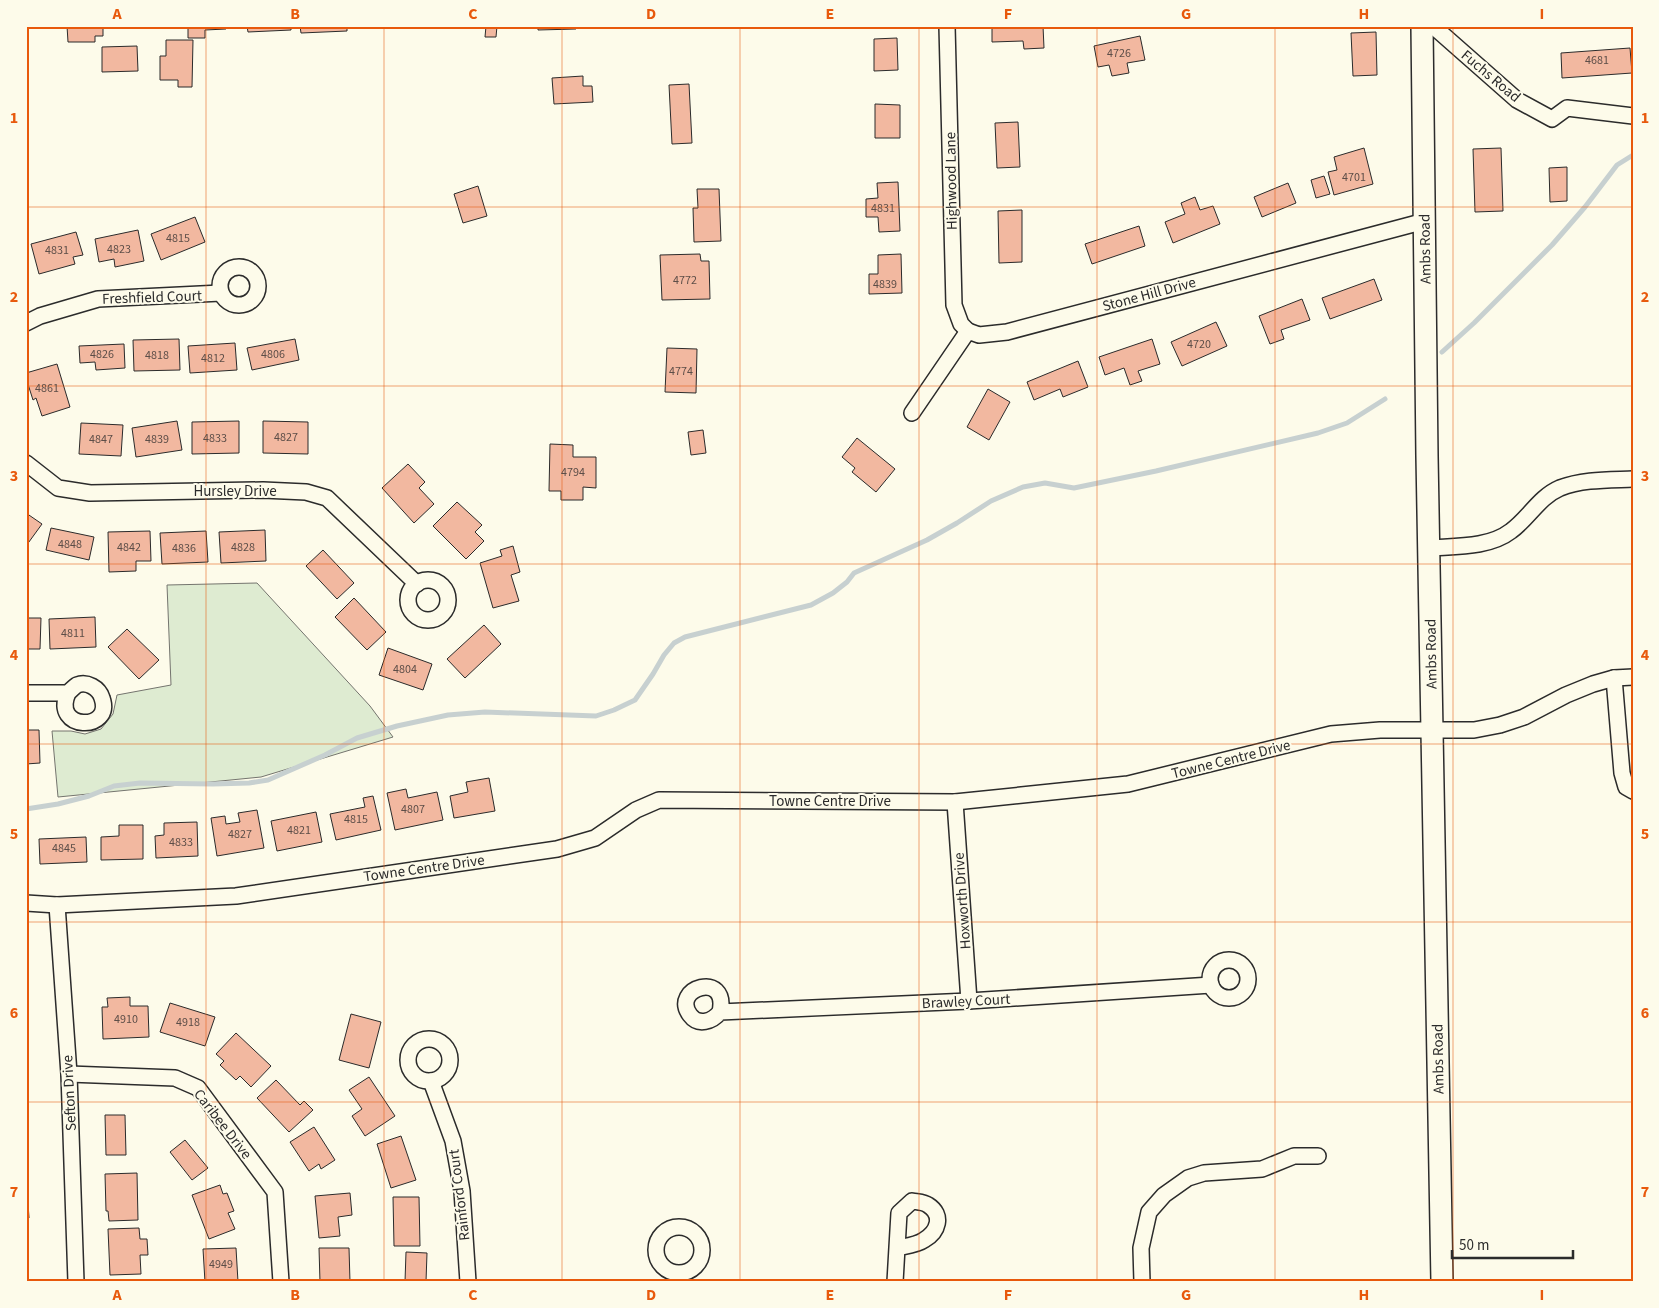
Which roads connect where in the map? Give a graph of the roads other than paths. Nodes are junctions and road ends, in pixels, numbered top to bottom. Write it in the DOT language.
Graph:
graph roads {
  1 [pos="947,26"];
  2 [pos="1422,26"];
  3 [pos="1433,26"];
  4 [pos="1633,116"];
  5 [pos="1424,220"];
  6 [pos="221,294"];
  7 [pos="26,323"];
  8 [pos="968,331"];
  9 [pos="912,413"];
  10 [pos="26,463"];
  11 [pos="1633,479"];
  12 [pos="1429,548"];
  13 [pos="417,584"];
  14 [pos="1633,677"];
  15 [pos="1614,678"];
  16 [pos="26,693"];
  17 [pos="68,693"];
  18 [pos="1432,730"];
  19 [pos="1633,791"];
  20 [pos="955,802"];
  21 [pos="26,903"];
  22 [pos="56,904"];
  23 [pos="1211,985"];
  24 [pos="969,1001"];
  25 [pos="720,1012"];
  26 [pos="69,1074"];
  27 [pos="432,1081"];
  28 [pos="1318,1156"];
  29 [pos="897,1248"];
  30 [pos="76,1282"];
  31 [pos="281,1282"];
  32 [pos="468,1282"];
  33 [pos="895,1282"];
  34 [pos="1142,1282"];
  35 [pos="1442,1282"];
  1 -- 8 [label="street, Highwood Lane"];
  2 -- 5 [label="street, Ambs Road"];
  3 -- 4 [label="street, Fuchs Road"];
  5 -- 8 [label="street, Stone Hill Drive"];
  5 -- 12 [label="street, Ambs Road"];
  6 -- 7 [label="street, Freshfield Court"];
  8 -- 9 [label="street"];
  10 -- 13 [label="street, Hursley Drive"];
  11 -- 12 [label="street"];
  12 -- 18 [label="street, Ambs Road"];
  14 -- 15 [label="street, Towne Centre Drive"];
  15 -- 18 [label="street, Towne Centre Drive"];
  15 -- 19 [label="street"];
  16 -- 17 [label="street"];
  18 -- 20 [label="street, Towne Centre Drive"];
  18 -- 35 [label="street, Ambs Road"];
  20 -- 22 [label="street, Towne Centre Drive"];
  20 -- 24 [label="street, Hoxworth Drive"];
  21 -- 22 [label="street, Towne Centre Drive"];
  22 -- 26 [label="street, Sefton Drive"];
  23 -- 24 [label="street, Brawley Court"];
  24 -- 25 [label="street, Brawley Court"];
  26 -- 30 [label="street, Sefton Drive"];
  26 -- 31 [label="street, Caribee Drive"];
  27 -- 32 [label="street, Rainford Court"];
  28 -- 34 [label="street"];
  29 -- 33 [label="street"];
}
